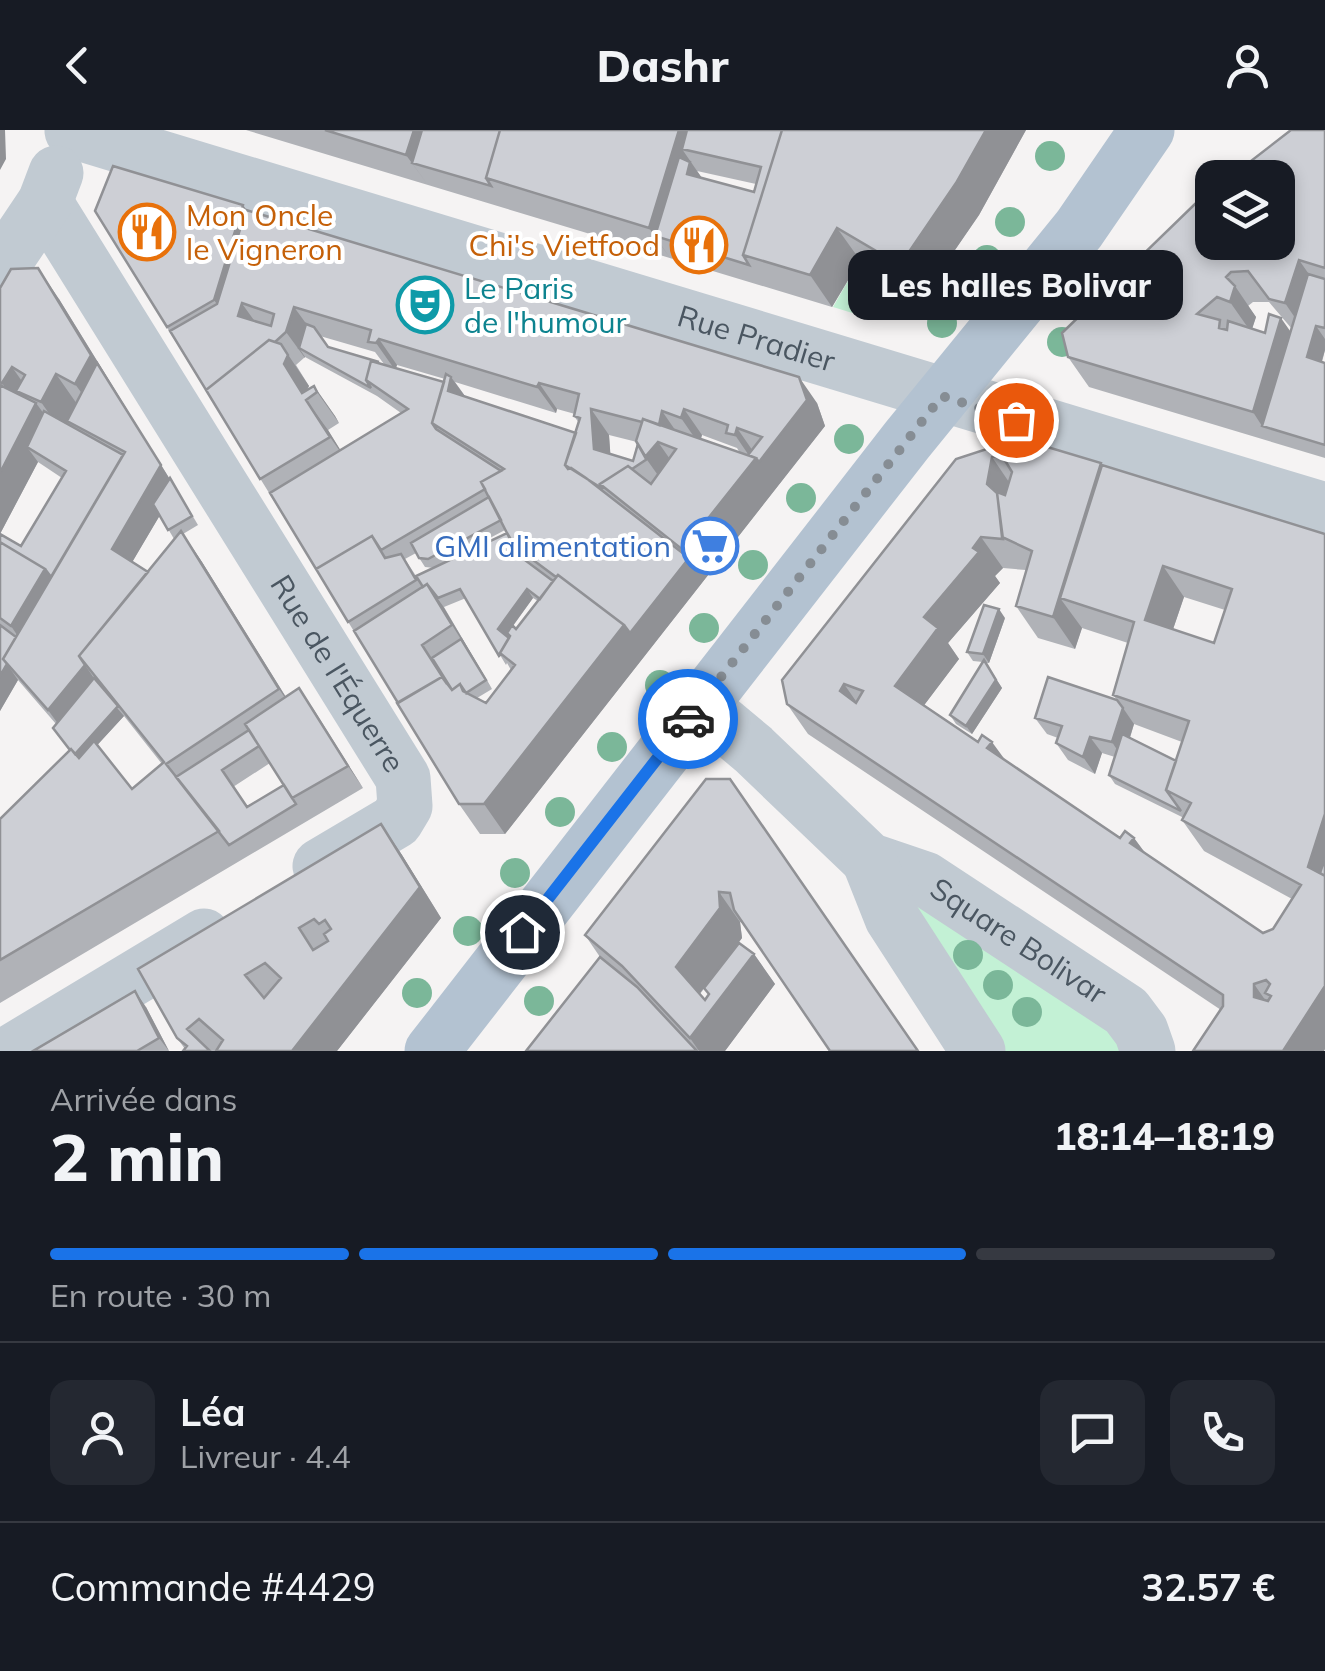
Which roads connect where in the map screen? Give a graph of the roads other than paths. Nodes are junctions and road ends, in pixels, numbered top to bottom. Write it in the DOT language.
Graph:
graph roads {
  1 [pos="1148,130"];
  2 [pos="72,131"];
  3 [pos="45,202"];
  4 [pos="0,270"];
  5 [pos="942,396"];
  6 [pos="1325,510"];
  7 [pos="700,704"];
  8 [pos="869,860"];
  9 [pos="13,1051"];
  10 [pos="432,1051"];
  11 [pos="978,1051"];
  12 [pos="1148,1051"];
  1 -- 5 [label="main road"];
  2 -- 3 [label="street"];
  2 -- 5 [label="street, Rue Pradier"];
  3 -- 4 [label="street"];
  3 -- 9 [label="street, Rue de l'Équerre"];
  5 -- 6 [label="street, Rue Pradier"];
  5 -- 7 [label="main road"];
  7 -- 8 [label="street, Square Bolivar"];
  7 -- 10 [label="main road"];
  8 -- 11 [label="street, Square Bolivar"];
  8 -- 12 [label="street, Square Bolivar"];
}
